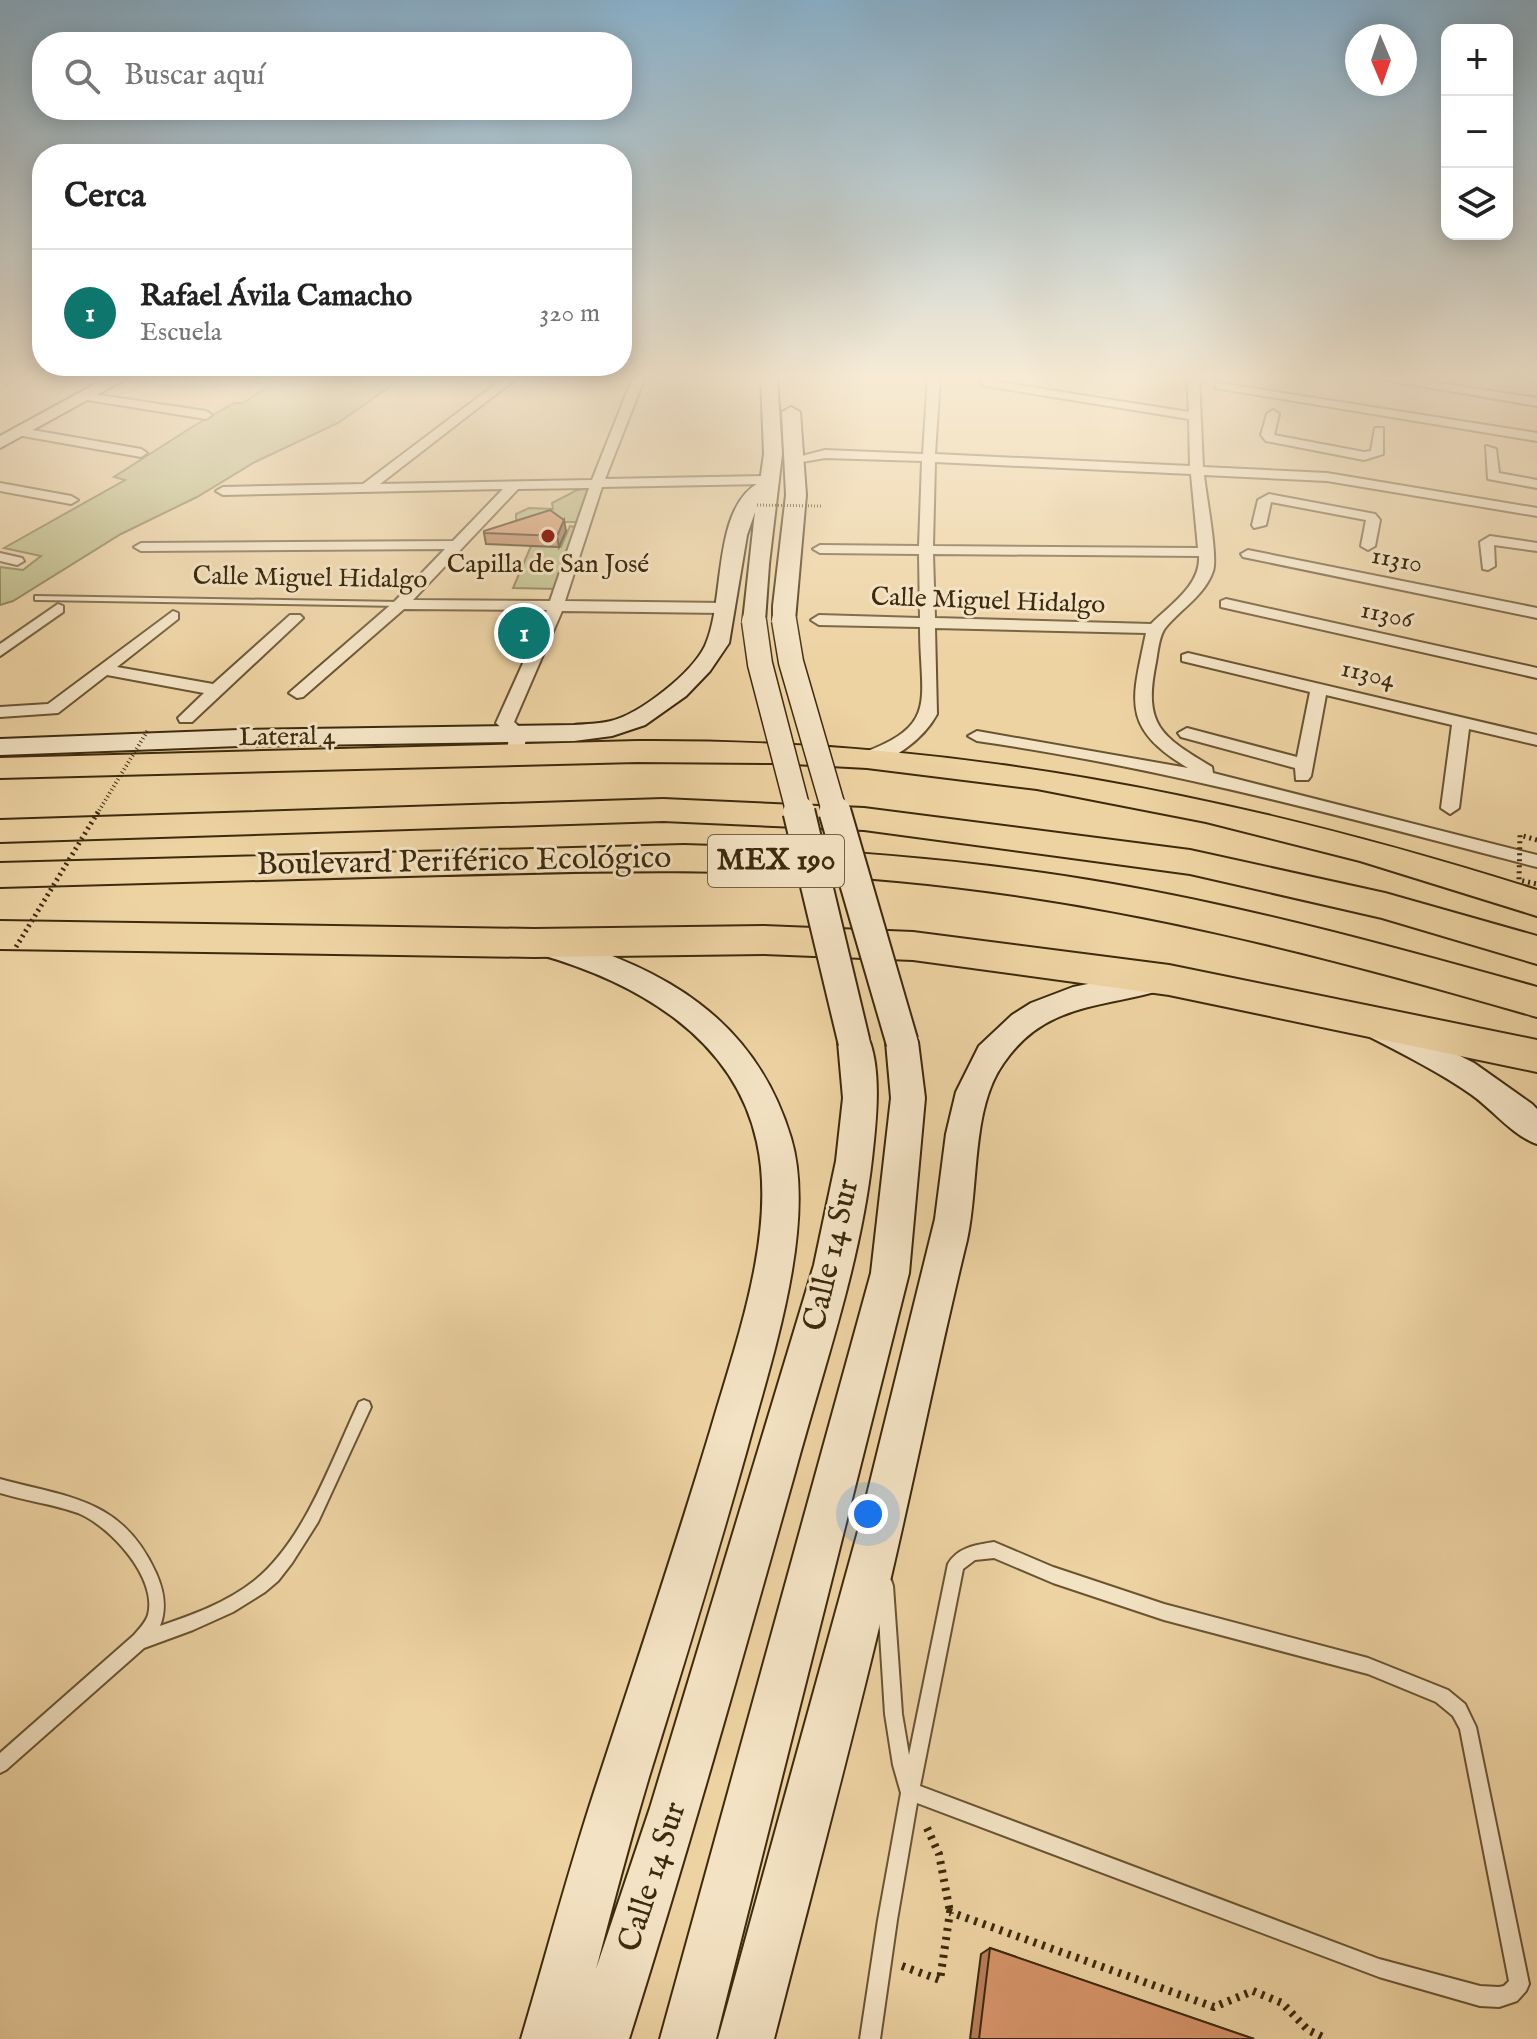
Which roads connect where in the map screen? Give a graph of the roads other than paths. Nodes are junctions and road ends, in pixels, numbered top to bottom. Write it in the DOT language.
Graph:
graph roads {
  1 [pos="387,472"];
  2 [pos="601,472"];
  3 [pos="776,472"];
  4 [pos="791,472"];
  5 [pos="930,472"];
  6 [pos="1197,472"];
  7 [pos="1237,472"];
  8 [pos="1329,472"];
  9 [pos="1490,472"];
  10 [pos="1327,477"];
  11 [pos="1537,484"];
  12 [pos="515,485"];
  13 [pos="596,485"];
  14 [pos="0,487"];
  15 [pos="366,488"];
  16 [pos="223,491"];
  17 [pos="71,500"];
  18 [pos="780,500"];
  19 [pos="1325,507"];
  20 [pos="1537,512"];
  21 [pos="1259,525"];
  22 [pos="457,545"];
  23 [pos="1368,546"];
  24 [pos="141,547"];
  25 [pos="1537,547"];
  26 [pos="820,549"];
  27 [pos="926,549"];
  28 [pos="1206,552"];
  29 [pos="1248,554"];
  30 [pos="0,557"];
  31 [pos="17,561"];
  32 [pos="1488,566"];
  33 [pos="38,598"];
  34 [pos="400,604"];
  35 [pos="1226,604"];
  36 [pos="556,606"];
  37 [pos="724,608"];
  38 [pos="58,609"];
  39 [pos="1537,613"];
  40 [pos="173,616"];
  41 [pos="295,618"];
  42 [pos="819,620"];
  43 [pos="926,624"];
  44 [pos="1155,629"];
  45 [pos="4,645"];
  46 [pos="1188,658"];
  47 [pos="106,670"];
  48 [pos="1537,673"];
  49 [pos="1319,689"];
  50 [pos="216,690"];
  51 [pos="297,693"];
  52 [pos="0,712"];
  53 [pos="186,718"];
  54 [pos="1461,723"];
  55 [pos="1187,733"];
  56 [pos="977,736"];
  57 [pos="1537,740"];
  58 [pos="517,744"];
  59 [pos="0,747"];
  60 [pos="234,748"];
  61 [pos="866,758"];
  62 [pos="0,768"];
  63 [pos="1224,781"];
  64 [pos="1450,808"];
  65 [pos="0,831"];
  66 [pos="1537,861"];
  67 [pos="0,875"];
  68 [pos="1537,903"];
  69 [pos="8,941"];
  70 [pos="534,943"];
  71 [pos="1537,950"];
  72 [pos="1169,980"];
  73 [pos="1537,1002"];
  74 [pos="1362,1018"];
  75 [pos="1537,1056"];
  76 [pos="1537,1130"];
  77 [pos="364,1407"];
  78 [pos="0,1486"];
  79 [pos="880,1532"];
  80 [pos="140,1641"];
  81 [pos="0,1764"];
  82 [pos="909,1791"];
  83 [pos="549,2039"];
  84 [pos="601,2039"];
  85 [pos="688,2039"];
  86 [pos="746,2039"];
  87 [pos="870,2039"];
  1 -- 15 [label="street"];
  2 -- 13 [label="street"];
  3 -- 18 [label="main road, Calle 14 Sur"];
  4 -- 18 [label="main road, Calle 14 Sur"];
  5 -- 27 [label="street"];
  6 -- 28 [label="street"];
  7 -- 10 [label="street"];
  8 -- 10 [label="street"];
  9 -- 11 [label="street"];
  10 -- 19 [label="street"];
  10 -- 20 [label="street"];
  12 -- 13 [label="street"];
  12 -- 15 [label="street"];
  12 -- 22 [label="street"];
  13 -- 18 [label="street"];
  13 -- 36 [label="street"];
  14 -- 17 [label="street"];
  15 -- 16 [label="street"];
  18 -- 37 [label="main road"];
  18 -- 84 [label="main road, Calle 14 Sur, bridge"];
  18 -- 85 [label="main road, Calle 14 Sur, bridge"];
  19 -- 21 [label="street"];
  19 -- 23 [label="street"];
  22 -- 24 [label="street"];
  22 -- 34 [label="street"];
  25 -- 32 [label="street"];
  26 -- 27 [label="street"];
  27 -- 28 [label="street"];
  27 -- 43 [label="street"];
  28 -- 44 [label="street"];
  29 -- 39 [label="street, 11310"];
  30 -- 31 [label="street"];
  33 -- 34 [label="lane, Calle Miguel Hidalgo"];
  34 -- 36 [label="street, Calle Miguel Hidalgo"];
  34 -- 51 [label="street"];
  35 -- 48 [label="street, 11306"];
  36 -- 37 [label="street, Calle Miguel Hidalgo"];
  36 -- 58 [label="street"];
  37 -- 58 [label="main road"];
  38 -- 45 [label="street"];
  40 -- 47 [label="street"];
  41 -- 50 [label="street"];
  42 -- 43 [label="street, Calle Miguel Hidalgo"];
  43 -- 44 [label="street, Calle Miguel Hidalgo"];
  43 -- 61 [label="street"];
  44 -- 63 [label="street"];
  46 -- 49 [label="street, 11304"];
  47 -- 50 [label="street"];
  47 -- 52 [label="street"];
  49 -- 54 [label="street, 11304"];
  49 -- 55 [label="street"];
  50 -- 53 [label="street"];
  54 -- 57 [label="street, 11304"];
  54 -- 64 [label="street"];
  56 -- 63 [label="street"];
  58 -- 60 [label="highway"];
  58 -- 61 [label="highway"];
  59 -- 60 [label="main road, Lateral 4"];
  60 -- 62 [label="highway"];
  61 -- 68 [label="highway"];
  63 -- 66 [label="street"];
  65 -- 71 [label="highway, Boulevard Periférico Ecológico / MEX 190"];
  67 -- 73 [label="highway, Boulevard Periférico Ecológico / MEX 190"];
  69 -- 70 [label="highway"];
  70 -- 72 [label="highway"];
  70 -- 83 [label="main road"];
  72 -- 74 [label="highway"];
  72 -- 79 [label="main road"];
  74 -- 75 [label="highway"];
  74 -- 76 [label="main road"];
  77 -- 80 [label="lane"];
  78 -- 80 [label="lane"];
  79 -- 82 [label="lane"];
  79 -- 86 [label="main road"];
  80 -- 81 [label="lane"];
  82 -- 82 [label="lane"];
  82 -- 87 [label="lane"];
}
